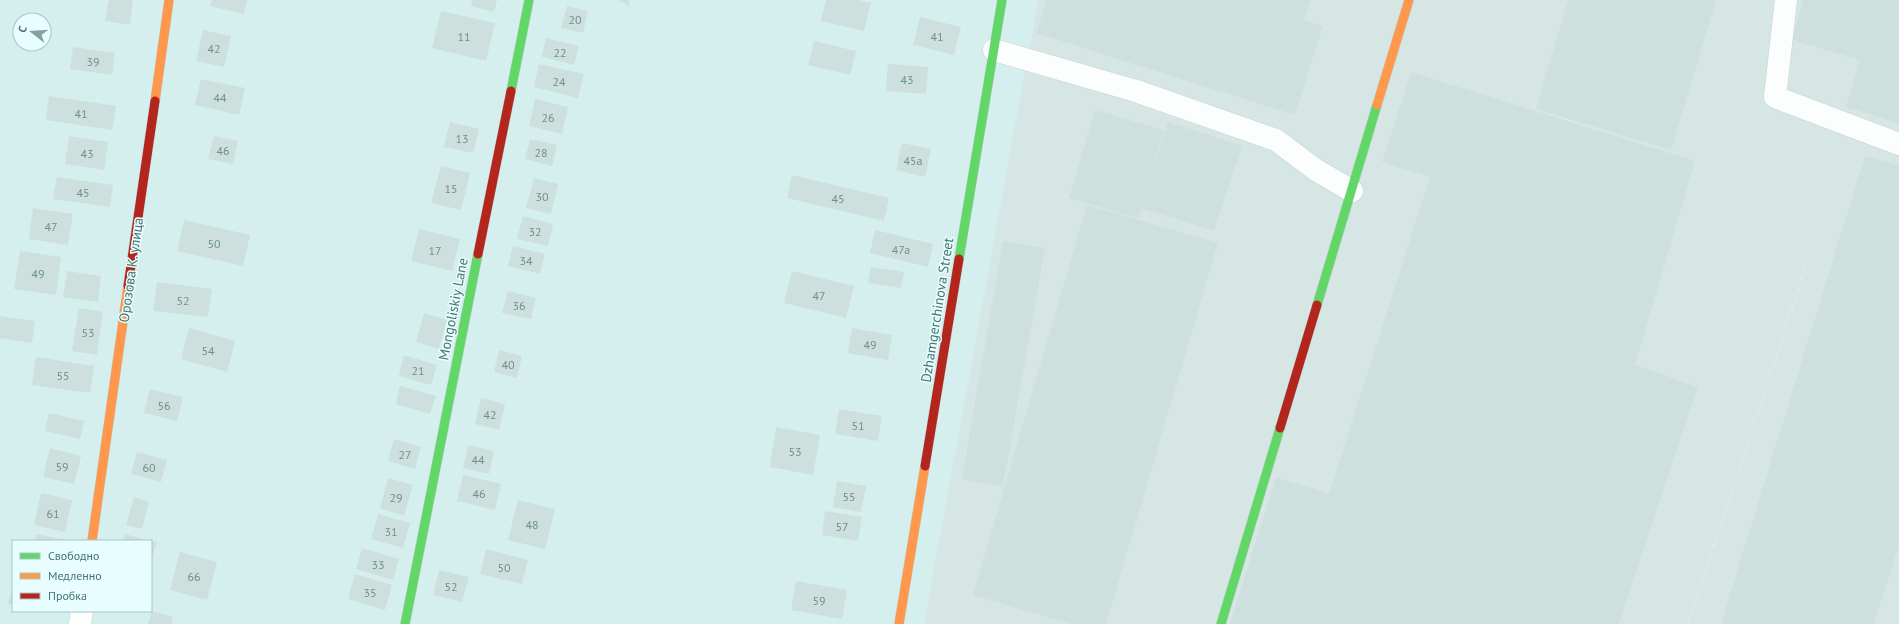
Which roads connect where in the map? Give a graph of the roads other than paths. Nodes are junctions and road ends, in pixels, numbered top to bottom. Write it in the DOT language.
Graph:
graph roads {
  1 [pos="169,0"];
  2 [pos="529,0"];
  3 [pos="1002,0"];
  4 [pos="1409,0"];
  5 [pos="1786,0"];
  6 [pos="994,50"];
  7 [pos="1899,144"];
  8 [pos="1352,191"];
  9 [pos="92,540"];
  10 [pos="82,612"];
  11 [pos="80,624"];
  12 [pos="405,624"];
  13 [pos="899,624"];
  14 [pos="1221,624"];
  1 -- 9 [label="street, Орозова К. улица"];
  2 -- 12 [label="street, Mongoliskiy Lane"];
  3 -- 6 [label="street, Dzhamgerchinova Street"];
  4 -- 8 [label="street"];
  5 -- 7 [label="street"];
  6 -- 8 [label="street"];
  6 -- 13 [label="street, Dzhamgerchinova Street"];
  8 -- 14 [label="street"];
  10 -- 11 [label="street"];
}
